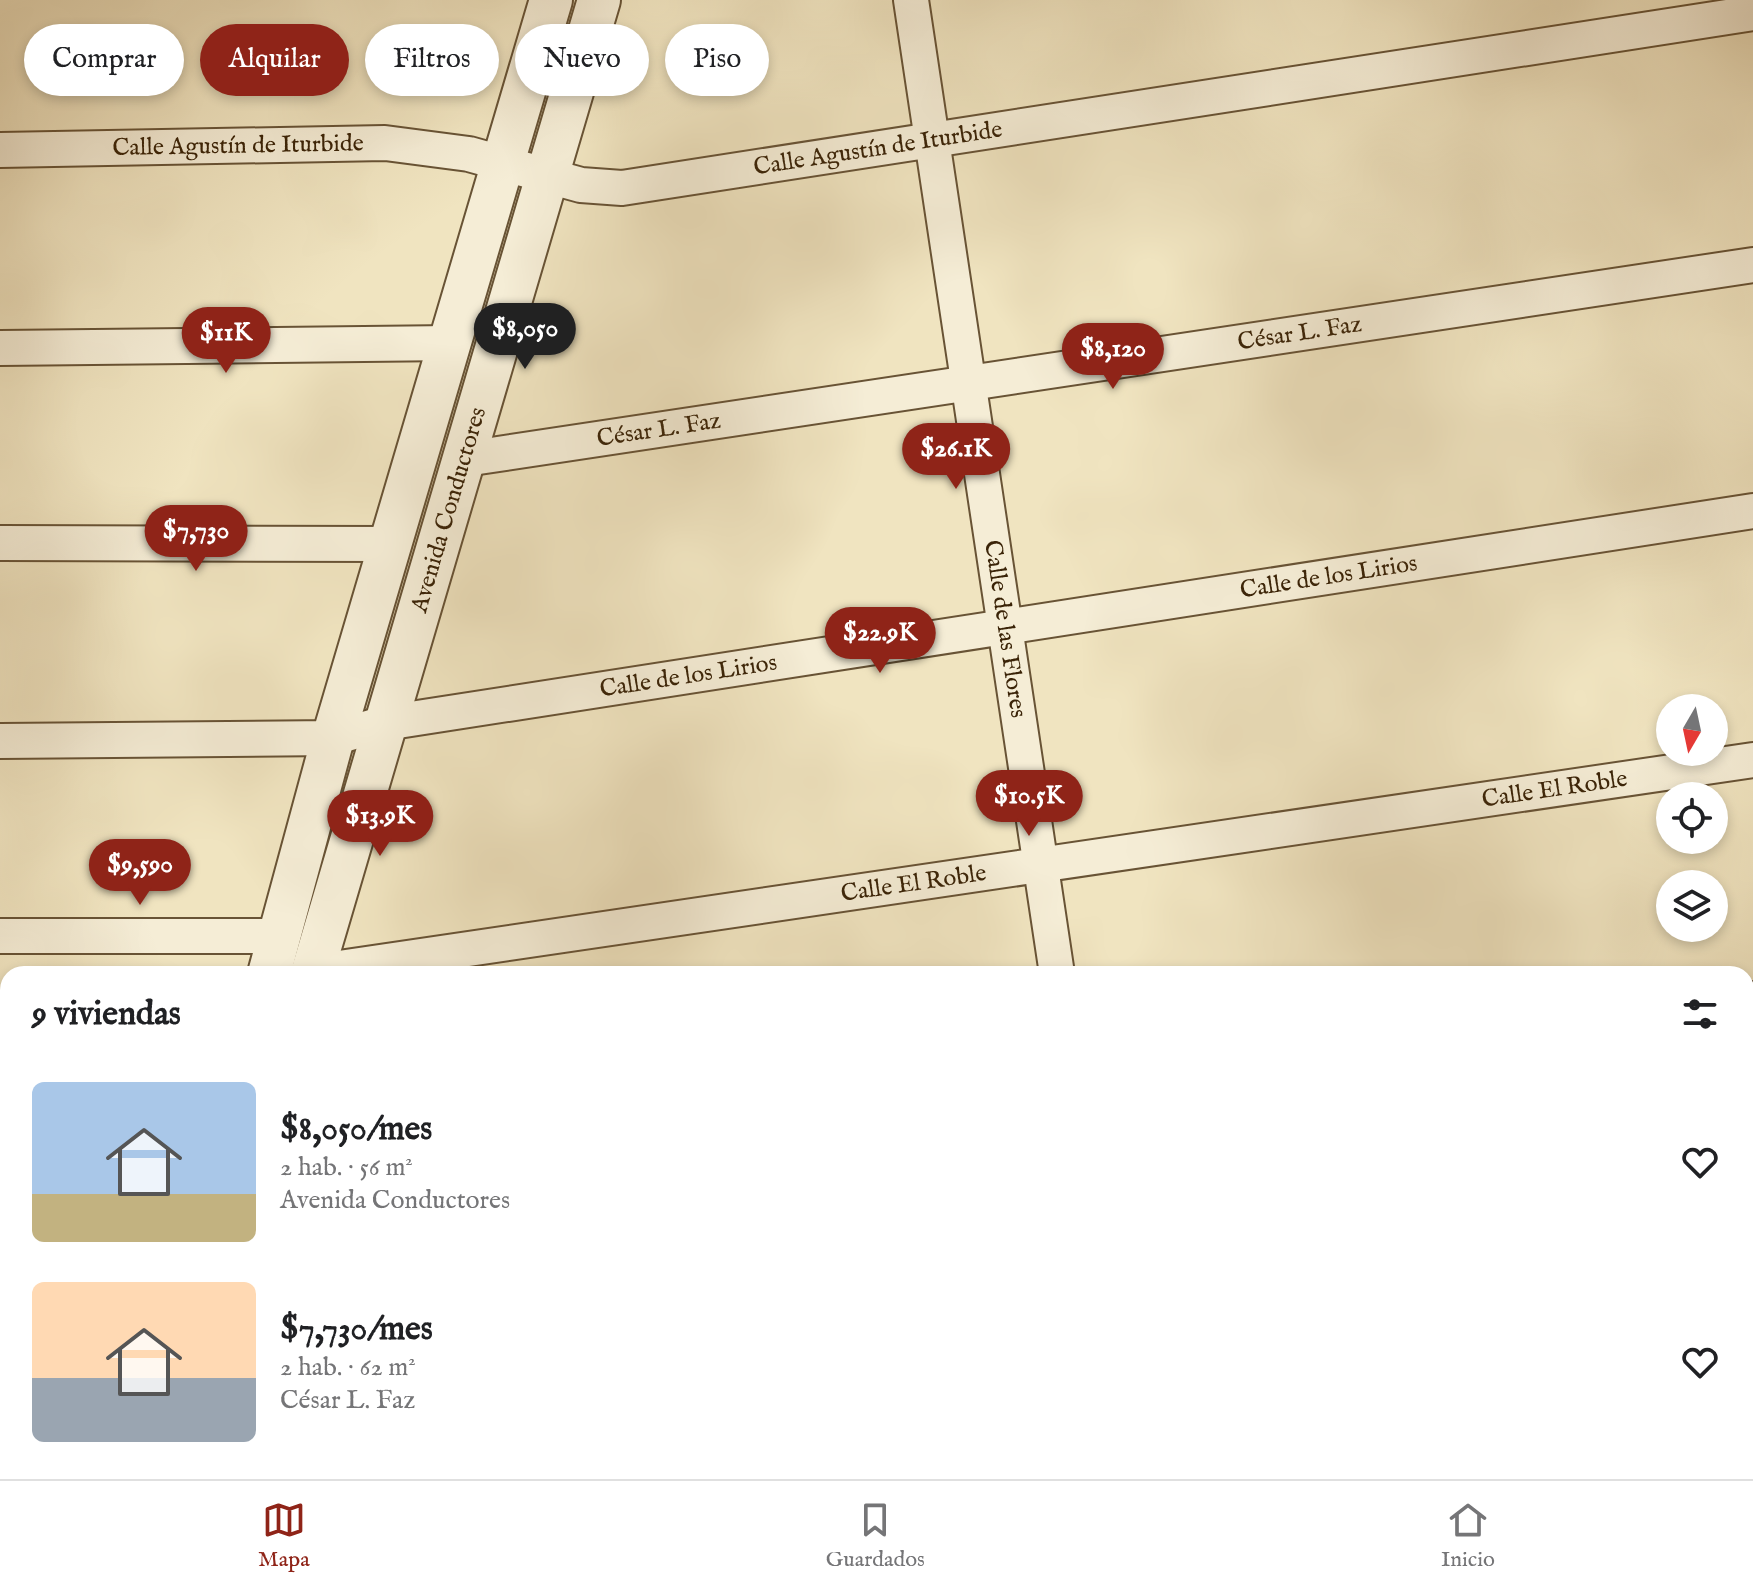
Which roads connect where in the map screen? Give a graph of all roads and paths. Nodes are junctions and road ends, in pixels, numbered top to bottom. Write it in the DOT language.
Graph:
graph roads {
  1 [pos="551,0"];
  2 [pos="599,0"];
  3 [pos="911,0"];
  4 [pos="1753,13"];
  5 [pos="932,141"];
  6 [pos="0,150"];
  7 [pos="502,162"];
  8 [pos="547,176"];
  9 [pos="1753,265"];
  10 [pos="452,343"];
  11 [pos="0,348"];
  12 [pos="968,384"];
  13 [pos="465,459"];
  14 [pos="1753,511"];
  15 [pos="0,543"];
  16 [pos="392,544"];
  17 [pos="1007,626"];
  18 [pos="385,723"];
  19 [pos="333,738"];
  20 [pos="0,741"];
  21 [pos="1753,760"];
  22 [pos="1042,866"];
  23 [pos="0,936"];
  24 [pos="274,955"];
  25 [pos="314,966"];
  26 [pos="360,966"];
  27 [pos="1056,966"];
  1 -- 7 [label="street, Avenida Conductores"];
  2 -- 8 [label="street, Avenida Conductores"];
  3 -- 5 [label="street, Calle de las Flores"];
  4 -- 5 [label="street, Calle Agustín de Iturbide"];
  5 -- 8 [label="street, Calle Agustín de Iturbide"];
  5 -- 12 [label="street, Calle de las Flores"];
  6 -- 7 [label="street, Calle Agustín de Iturbide"];
  7 -- 8 [label="street, Calle Agustín de Iturbide"];
  7 -- 10 [label="street, Avenida Conductores"];
  8 -- 13 [label="street, Avenida Conductores"];
  9 -- 12 [label="street, César L. Faz"];
  10 -- 11 [label="street"];
  10 -- 16 [label="street, Avenida Conductores"];
  12 -- 13 [label="street, César L. Faz"];
  12 -- 17 [label="street, Calle de las Flores"];
  13 -- 18 [label="street, Avenida Conductores"];
  14 -- 17 [label="street, Calle de los Lirios"];
  15 -- 16 [label="street"];
  16 -- 19 [label="street, Avenida Conductores"];
  17 -- 18 [label="street, Calle de los Lirios"];
  17 -- 22 [label="street, Calle de las Flores"];
  18 -- 19 [label="street, Calle de los Lirios"];
  18 -- 25 [label="street, Avenida Conductores"];
  19 -- 20 [label="street, Calle de los Lirios"];
  19 -- 24 [label="street, Avenida Conductores"];
  21 -- 22 [label="street, Calle El Roble"];
  22 -- 26 [label="street, Calle El Roble"];
  22 -- 27 [label="street, Calle de las Flores"];
  23 -- 24 [label="street"];
}
